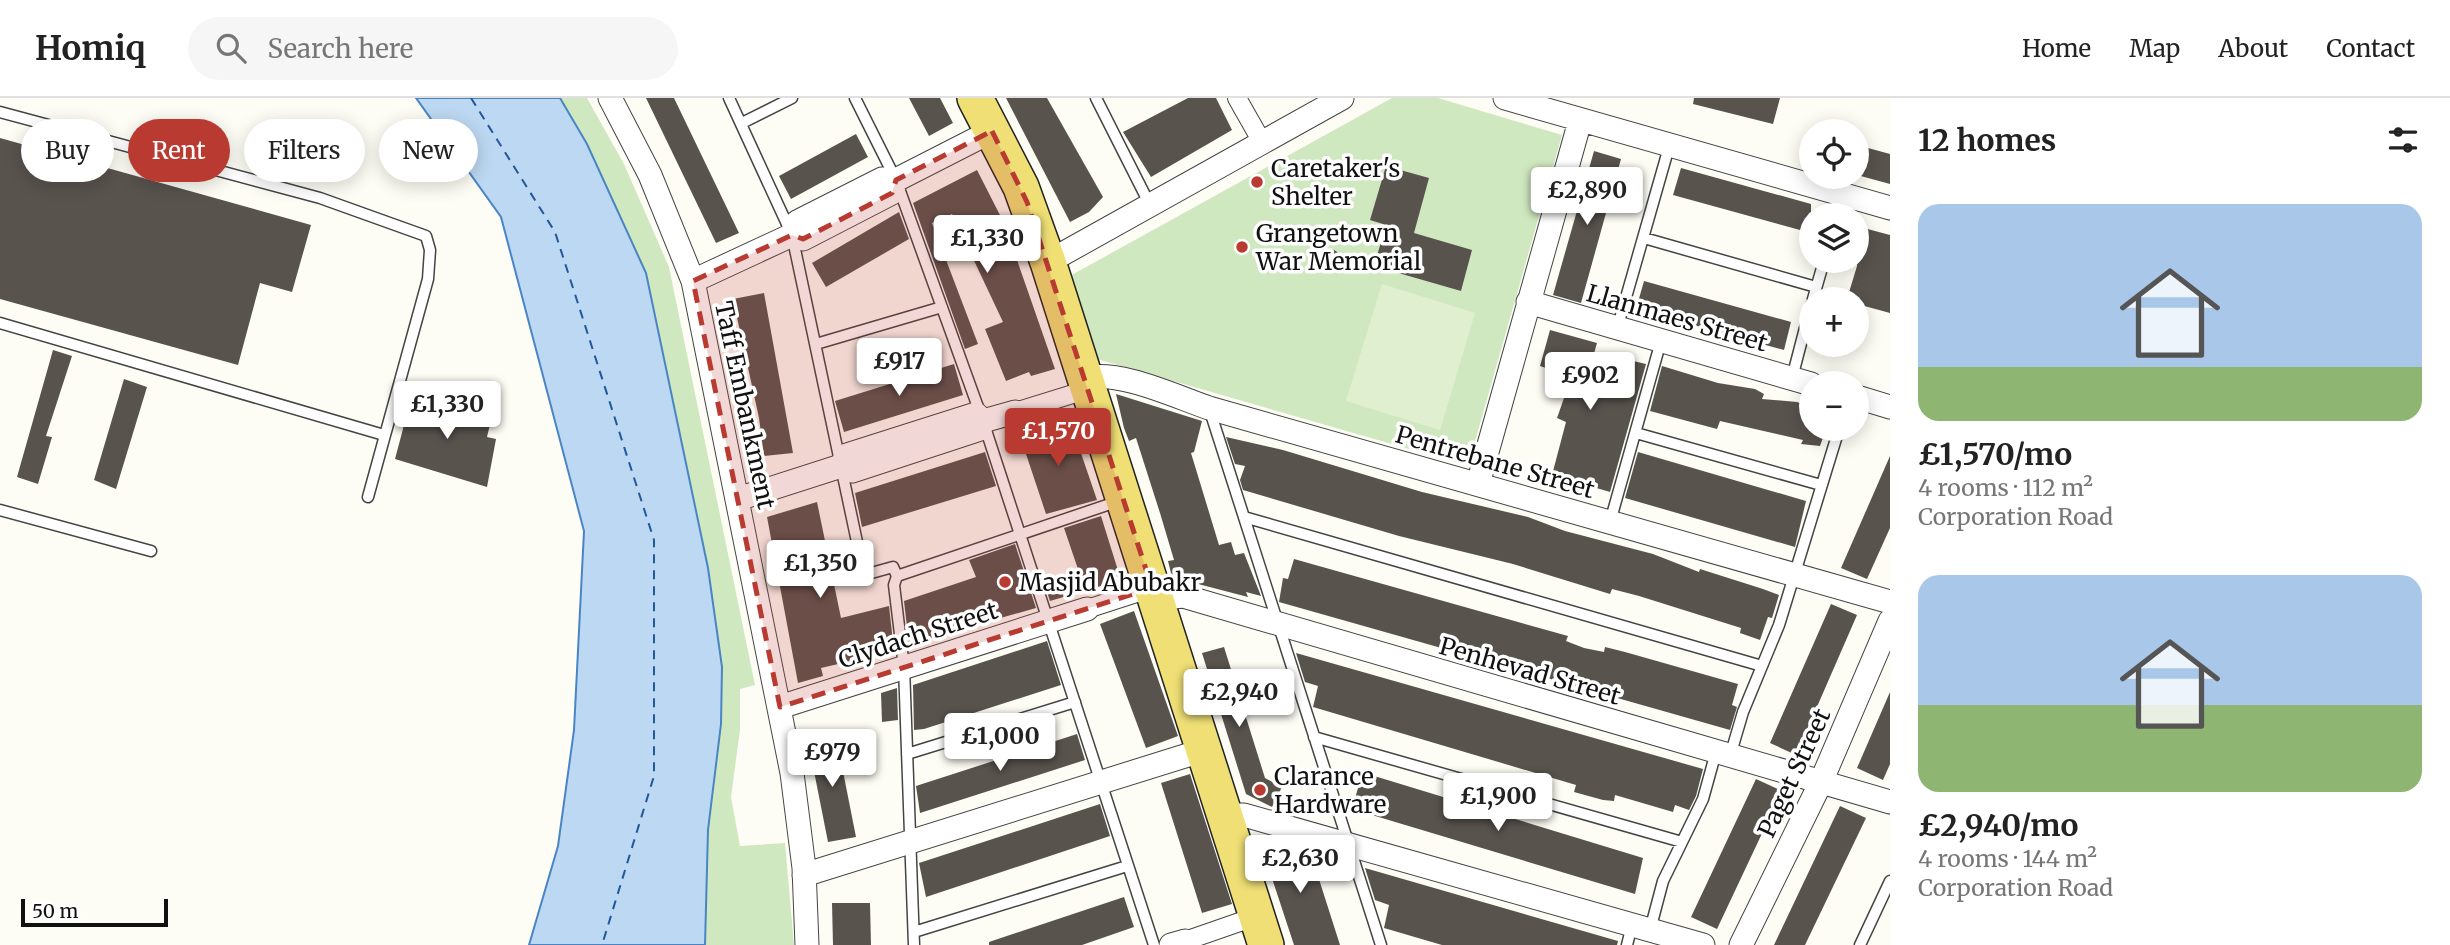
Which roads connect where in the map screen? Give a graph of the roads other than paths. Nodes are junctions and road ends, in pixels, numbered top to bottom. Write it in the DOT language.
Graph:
graph roads {
  1 [pos="610,98"];
  2 [pos="729,98"];
  3 [pos="792,98"];
  4 [pos="855,98"];
  5 [pos="975,98"];
  6 [pos="1096,98"];
  7 [pos="1237,98"];
  8 [pos="1342,98"];
  9 [pos="1505,98"];
  10 [pos="0,112"];
  11 [pos="1580,121"];
  12 [pos="742,123"];
  13 [pos="992,131"];
  14 [pos="1262,142"];
  15 [pos="1669,147"];
  16 [pos="896,180"];
  17 [pos="1834,203"];
  18 [pos="1150,205"];
  19 [pos="1869,207"];
  20 [pos="1890,208"];
  21 [pos="792,235"];
  22 [pos="1644,239"];
  23 [pos="1048,262"];
  24 [pos="1820,273"];
  25 [pos="693,281"];
  26 [pos="1816,287"];
  27 [pos="1528,302"];
  28 [pos="942,307"];
  29 [pos="0,323"];
  30 [pos="1617,329"];
  31 [pos="1661,341"];
  32 [pos="816,344"];
  33 [pos="1799,380"];
  34 [pos="1087,384"];
  35 [pos="1869,401"];
  36 [pos="1890,407"];
  37 [pos="1209,408"];
  38 [pos="1014,412"];
  39 [pos="983,421"];
  40 [pos="1636,433"];
  41 [pos="384,435"];
  42 [pos="1835,441"];
  43 [pos="841,466"];
  44 [pos="1478,484"];
  45 [pos="1821,485"];
  46 [pos="368,497"];
  47 [pos="737,499"];
  48 [pos="1124,499"];
  49 [pos="0,510"];
  50 [pos="1244,517"];
  51 [pos="1610,522"];
  52 [pos="1022,534"];
  53 [pos="151,551"];
  54 [pos="1795,575"];
  55 [pos="897,576"];
  56 [pos="1154,593"];
  57 [pos="1890,602"];
  58 [pos="1087,609"];
  59 [pos="1050,621"];
  60 [pos="1890,621"];
  61 [pos="1279,626"];
  62 [pos="1762,666"];
  63 [pos="904,667"];
  64 [pos="1075,702"];
  65 [pos="780,707"];
  66 [pos="1314,737"];
  67 [pos="1204,750"];
  68 [pos="907,754"];
  69 [pos="1723,754"];
  70 [pos="1100,781"];
  71 [pos="1821,782"];
  72 [pos="1890,802"];
  73 [pos="1224,815"];
  74 [pos="911,842"];
  75 [pos="1682,842"];
  76 [pos="1349,845"];
  77 [pos="1127,866"];
  78 [pos="804,875"];
  79 [pos="1890,881"];
  80 [pos="1886,898"];
  81 [pos="1261,931"];
  82 [pos="914,932"];
  83 [pos="1636,933"];
  84 [pos="1178,943"];
  85 [pos="807,945"];
  86 [pos="914,945"];
  87 [pos="1154,945"];
  88 [pos="1381,945"];
  89 [pos="1703,945"];
  90 [pos="1741,945"];
  91 [pos="1860,945"];
  1 -- 25 [label="street, Taff Embankment"];
  2 -- 12 [label="lane"];
  3 -- 12 [label="lane"];
  4 -- 16 [label="lane"];
  5 -- 13 [label="main road"];
  6 -- 18 [label="lane"];
  7 -- 14 [label="street"];
  8 -- 14 [label="street"];
  9 -- 11 [label="street"];
  10 -- 41 [label="lane"];
  11 -- 15 [label="street"];
  11 -- 27 [label="street"];
  12 -- 21 [label="lane"];
  13 -- 16 [label="street"];
  13 -- 23 [label="main road"];
  14 -- 18 [label="street"];
  15 -- 17 [label="street"];
  15 -- 22 [label="lane"];
  16 -- 21 [label="street"];
  16 -- 28 [label="lane"];
  18 -- 23 [label="street"];
  19 -- 20 [label="street"];
  21 -- 25 [label="street"];
  21 -- 32 [label="lane"];
  22 -- 26 [label="lane"];
  22 -- 30 [label="lane"];
  23 -- 34 [label="main road"];
  24 -- 26 [label="lane"];
  25 -- 47 [label="street, Taff Embankment"];
  27 -- 30 [label="street, Llanmaes Street"];
  27 -- 44 [label="street"];
  28 -- 32 [label="lane"];
  28 -- 39 [label="lane"];
  29 -- 41 [label="lane"];
  30 -- 31 [label="street, Llanmaes Street"];
  31 -- 33 [label="street, Llanmaes Street"];
  31 -- 40 [label="lane"];
  32 -- 43 [label="lane"];
  34 -- 37 [label="street, Pentrebane Street"];
  34 -- 38 [label="street"];
  34 -- 48 [label="main road"];
  35 -- 36 [label="street"];
  37 -- 44 [label="street, Pentrebane Street"];
  37 -- 50 [label="lane"];
  38 -- 39 [label="street"];
  39 -- 43 [label="street"];
  39 -- 52 [label="lane"];
  40 -- 45 [label="lane"];
  40 -- 51 [label="lane"];
  41 -- 46 [label="lane"];
  42 -- 45 [label="lane"];
  43 -- 47 [label="street"];
  43 -- 55 [label="lane"];
  44 -- 51 [label="street, Pentrebane Street"];
  45 -- 54 [label="lane"];
  47 -- 65 [label="street, Taff Embankment"];
  48 -- 52 [label="lane"];
  48 -- 56 [label="main road"];
  49 -- 53 [label="lane"];
  50 -- 61 [label="lane"];
  50 -- 62 [label="lane"];
  51 -- 54 [label="street, Pentrebane Street"];
  52 -- 55 [label="lane"];
  52 -- 59 [label="lane"];
  54 -- 57 [label="street, Pentrebane Street"];
  54 -- 62 [label="lane"];
  55 -- 63 [label="lane"];
  56 -- 58 [label="street, Clydach Street"];
  56 -- 61 [label="street, Penhevad Street"];
  56 -- 67 [label="main road"];
  58 -- 59 [label="street, Clydach Street"];
  59 -- 63 [label="street, Clydach Street"];
  59 -- 64 [label="lane"];
  60 -- 71 [label="street, Paget Street"];
  61 -- 66 [label="lane"];
  61 -- 69 [label="street, Penhevad Street"];
  62 -- 69 [label="lane"];
  63 -- 65 [label="street, Clydach Street"];
  63 -- 68 [label="lane"];
  64 -- 68 [label="lane"];
  64 -- 70 [label="lane"];
  65 -- 78 [label="street, Taff Embankment"];
  66 -- 75 [label="lane"];
  66 -- 76 [label="lane"];
  67 -- 70 [label="street"];
  67 -- 73 [label="main road"];
  68 -- 74 [label="lane"];
  69 -- 71 [label="street, Penhevad Street"];
  69 -- 75 [label="lane"];
  70 -- 74 [label="street"];
  70 -- 77 [label="lane"];
  71 -- 72 [label="street, Penhevad Street"];
  71 -- 90 [label="street, Paget Street"];
  73 -- 76 [label="street"];
  73 -- 81 [label="main road"];
  74 -- 78 [label="street"];
  74 -- 82 [label="lane"];
  75 -- 83 [label="lane"];
  76 -- 83 [label="street"];
  76 -- 88 [label="lane"];
  77 -- 82 [label="lane"];
  77 -- 87 [label="lane"];
  78 -- 85 [label="street, Taff Embankment"];
  79 -- 80 [label="lane"];
  80 -- 91 [label="lane"];
  81 -- 84 [label="street"];
  82 -- 86 [label="lane"];
  83 -- 89 [label="street"];
}
